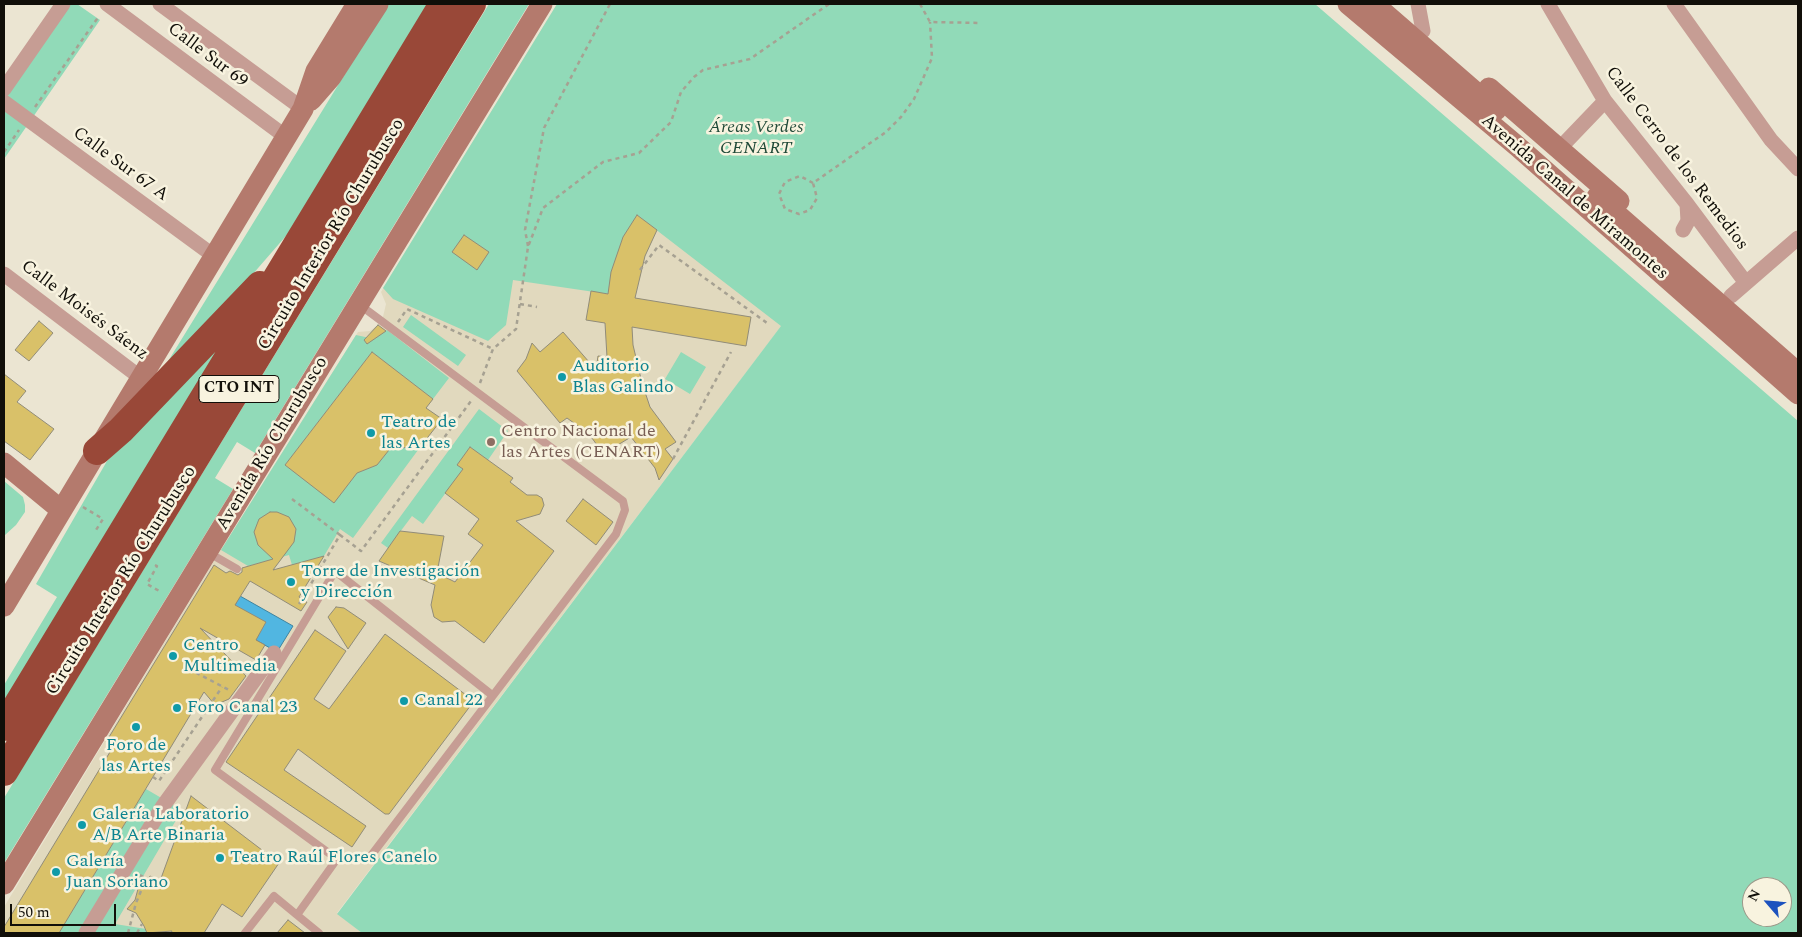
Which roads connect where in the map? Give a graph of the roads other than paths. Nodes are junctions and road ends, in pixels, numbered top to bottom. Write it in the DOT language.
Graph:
graph roads {
  1 [pos="63,4"];
  2 [pos="107,4"];
  3 [pos="160,4"];
  4 [pos="357,4"];
  5 [pos="378,4"];
  6 [pos="444,4"];
  7 [pos="472,4"];
  8 [pos="542,4"];
  9 [pos="1348,4"];
  10 [pos="1374,4"];
  11 [pos="1394,4"];
  12 [pos="1418,4"];
  13 [pos="1548,4"];
  14 [pos="1674,4"];
  15 [pos="1423,31"];
  16 [pos="4,89"];
  17 [pos="1605,100"];
  18 [pos="4,102"];
  19 [pos="303,109"];
  20 [pos="286,137"];
  21 [pos="1559,149"];
  22 [pos="1798,169"];
  23 [pos="1688,204"];
  24 [pos="1682,230"];
  25 [pos="1798,238"];
  26 [pos="300,242"];
  27 [pos="214,256"];
  28 [pos="4,274"];
  29 [pos="1738,290"];
  30 [pos="359,304"];
  31 [pos="1798,354"];
  32 [pos="1798,373"];
  33 [pos="141,378"];
  34 [pos="1798,394"];
  35 [pos="97,451"];
  36 [pos="4,463"];
  37 [pos="61,510"];
  38 [pos="208,552"];
  39 [pos="237,569"];
  40 [pos="4,606"];
  41 [pos="274,653"];
  42 [pos="492,695"];
  43 [pos="4,728"];
  44 [pos="4,772"];
  45 [pos="337,859"];
  46 [pos="4,884"];
  47 [pos="296,914"];
  48 [pos="86,933"];
  49 [pos="245,933"];
  50 [pos="320,933"];
  1 -- 16 [label="street"];
  2 -- 20 [label="street, Calle Sur 69"];
  3 -- 19 [label="street, Calle Sur 69"];
  4 -- 19 [label="main road"];
  5 -- 19 [label="main road"];
  6 -- 26 [label="highway, Circuito Interior Río Churubusco / CTO INT"];
  7 -- 44 [label="highway, Circuito Interior Río Churubusco / CTO INT"];
  8 -- 30 [label="main road, Avenida Río Churubusco / CTO INT"];
  9 -- 34 [label="main road, Avenida Canal de Miramontes"];
  10 -- 32 [label="main road, Avenida Canal de Miramontes"];
  11 -- 15 [label="main road, Avenida Canal de Miramontes"];
  12 -- 15 [label="street"];
  13 -- 17 [label="street, Calle Cerro de los Remedios"];
  14 -- 22 [label="street"];
  15 -- 21 [label="main road, Avenida Canal de Miramontes"];
  17 -- 21 [label="street"];
  17 -- 23 [label="street, Calle Cerro de los Remedios"];
  18 -- 27 [label="street, Calle Sur 67 A"];
  19 -- 20 [label="main road"];
  20 -- 27 [label="main road"];
  21 -- 29 [label="main road, Avenida Canal de Miramontes"];
  23 -- 24 [label="street"];
  23 -- 29 [label="street, Calle Cerro de los Remedios"];
  25 -- 29 [label="street"];
  26 -- 35 [label="highway"];
  26 -- 43 [label="highway, Circuito Interior Río Churubusco / CTO INT"];
  27 -- 33 [label="main road"];
  28 -- 33 [label="street, Calle Moisés Sáenz"];
  29 -- 31 [label="main road, Avenida Canal de Miramontes"];
  30 -- 38 [label="main road, Avenida Río Churubusco / CTO INT"];
  30 -- 42 [label="lane"];
  33 -- 35 [label="main road"];
  35 -- 37 [label="main road"];
  36 -- 37 [label="main road"];
  37 -- 40 [label="main road"];
  38 -- 39 [label="lane"];
  38 -- 46 [label="main road, Avenida Río Churubusco / CTO INT"];
  41 -- 48 [label="street"];
  42 -- 45 [label="lane"];
  42 -- 45 [label="lane"];
  45 -- 47 [label="lane"];
  47 -- 49 [label="lane"];
  47 -- 50 [label="lane"];
}
